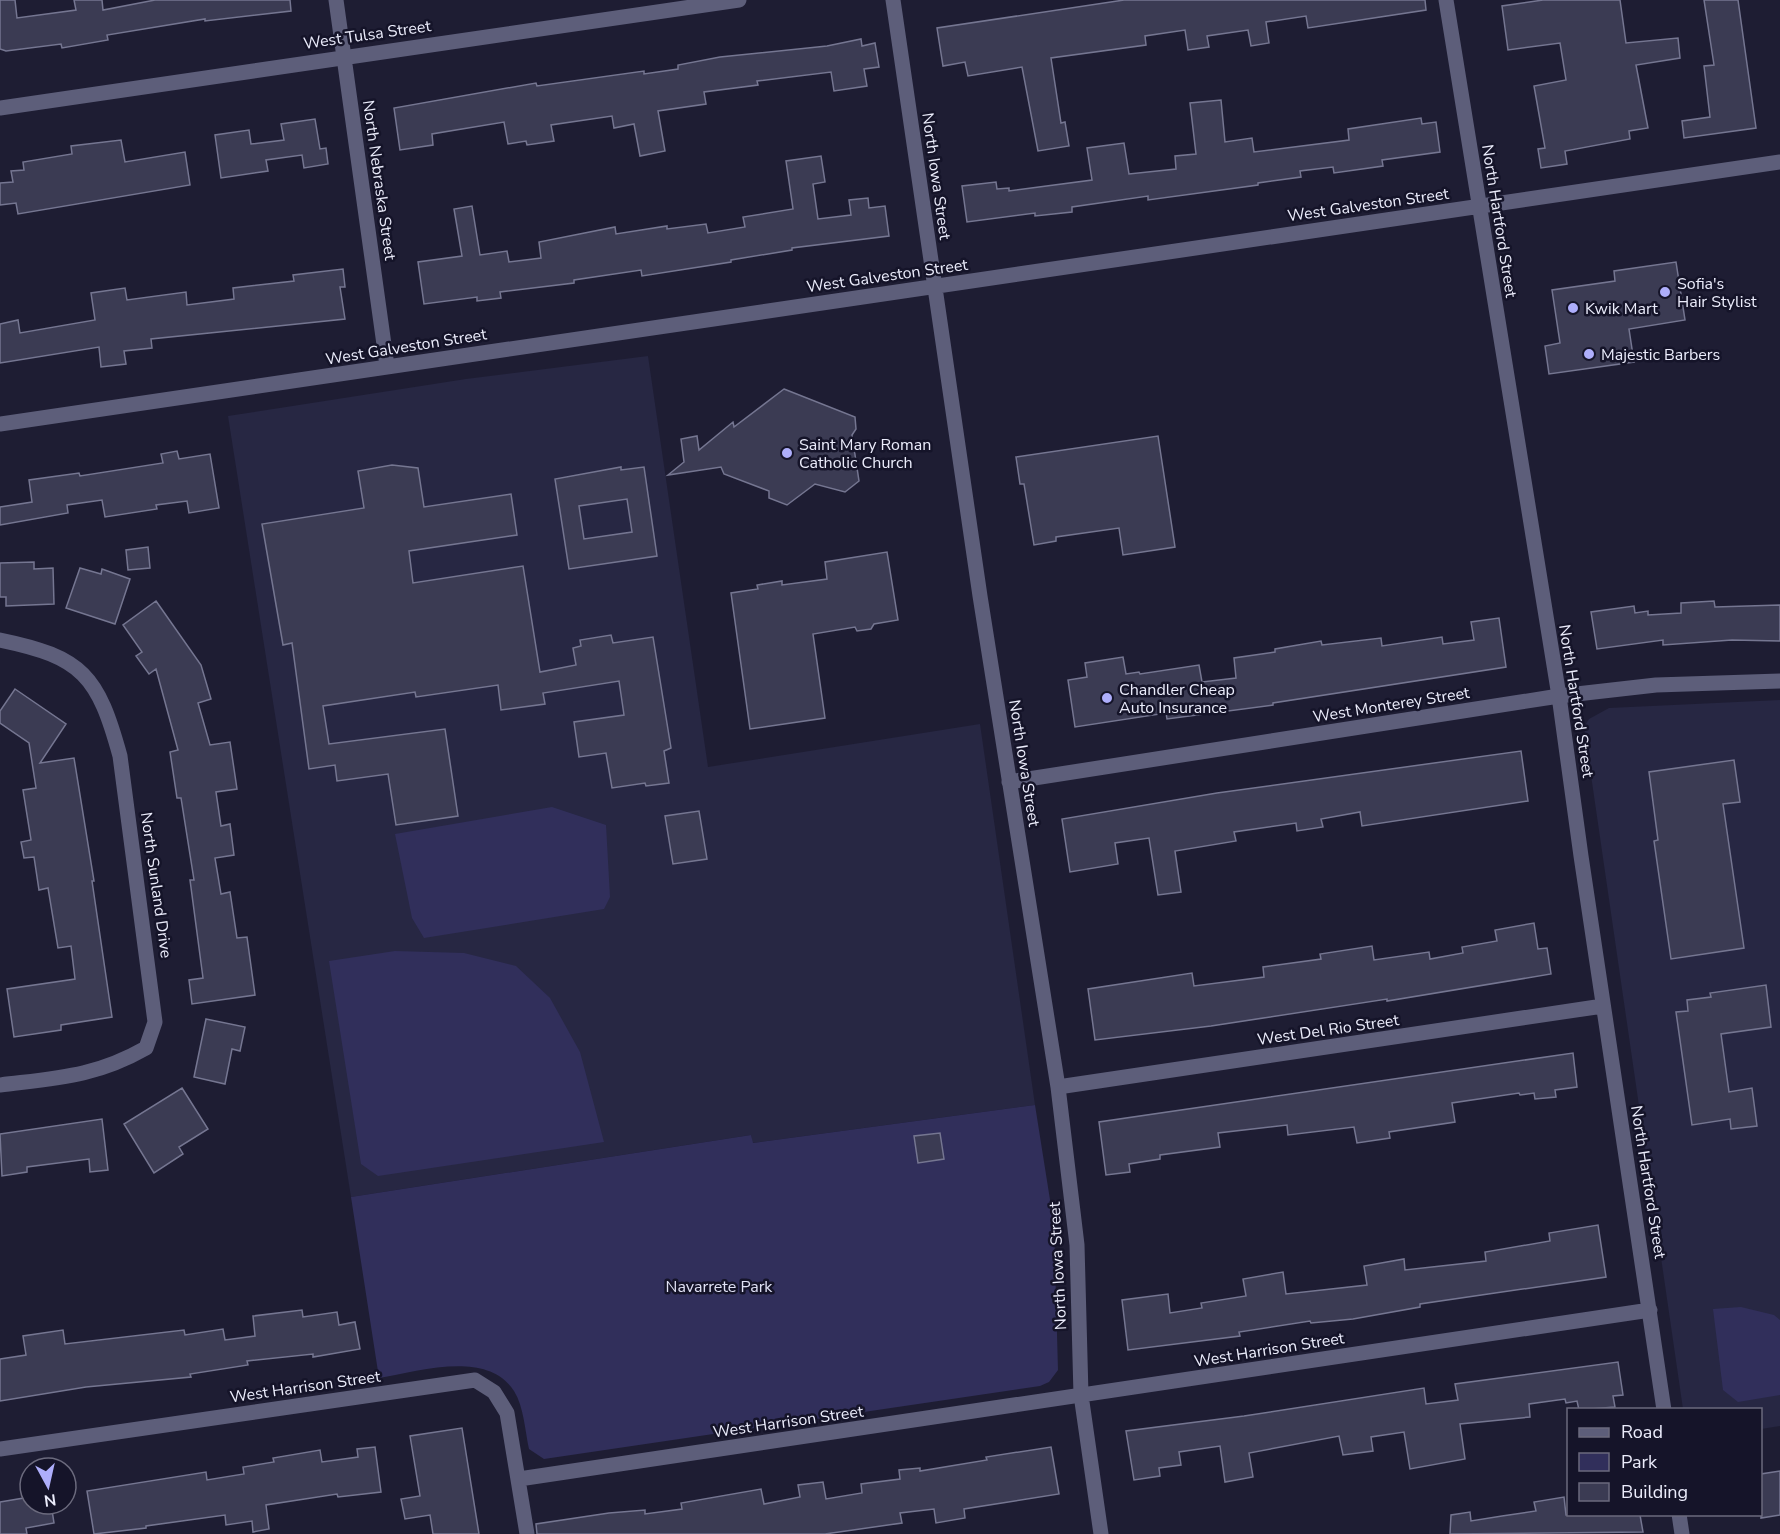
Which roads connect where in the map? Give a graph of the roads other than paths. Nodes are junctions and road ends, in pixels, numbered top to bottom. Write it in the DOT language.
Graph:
graph roads {
  1 [pos="336,0"];
  2 [pos="739,0"];
  3 [pos="892,0"];
  4 [pos="1446,0"];
  5 [pos="344,56"];
  6 [pos="0,108"];
  7 [pos="1780,162"];
  8 [pos="1480,207"];
  9 [pos="934,286"];
  10 [pos="387,366"];
  11 [pos="0,424"];
  12 [pos="0,640"];
  13 [pos="1780,681"];
  14 [pos="1559,696"];
  15 [pos="1010,782"];
  16 [pos="1603,1006"];
  17 [pos="0,1085"];
  18 [pos="1058,1088"];
  19 [pos="1650,1310"];
  20 [pos="1081,1395"];
  21 [pos="1665,1408"];
  22 [pos="0,1449"];
  23 [pos="519,1479"];
  24 [pos="1679,1516"];
  25 [pos="526,1534"];
  26 [pos="1101,1534"];
  27 [pos="1682,1534"];
  1 -- 5 [label="street, North Nebraska Street"];
  2 -- 5 [label="street, West Tulsa Street"];
  3 -- 9 [label="street, North Iowa Street"];
  4 -- 8 [label="street, North Hartford Street"];
  5 -- 6 [label="street, West Tulsa Street"];
  5 -- 10 [label="street, North Nebraska Street"];
  7 -- 8 [label="street, West Galveston Street"];
  8 -- 9 [label="street, West Galveston Street"];
  8 -- 14 [label="street, North Hartford Street"];
  9 -- 10 [label="street, West Galveston Street"];
  9 -- 15 [label="street, North Iowa Street"];
  10 -- 11 [label="street, West Galveston Street"];
  12 -- 17 [label="street, North Sunland Drive"];
  13 -- 14 [label="street, West Monterey Street"];
  14 -- 15 [label="street, West Monterey Street"];
  14 -- 16 [label="street, North Hartford Street"];
  15 -- 18 [label="street, North Iowa Street"];
  16 -- 18 [label="street, West Del Rio Street"];
  16 -- 19 [label="street, North Hartford Street"];
  18 -- 20 [label="street, North Iowa Street"];
  19 -- 20 [label="street, West Harrison Street"];
  19 -- 21 [label="street, North Hartford Street"];
  20 -- 23 [label="street, West Harrison Street"];
  20 -- 26 [label="street, North Iowa Street"];
  22 -- 23 [label="street, West Harrison Street"];
  23 -- 25 [label="street"];
  24 -- 27 [label="street"];
}
